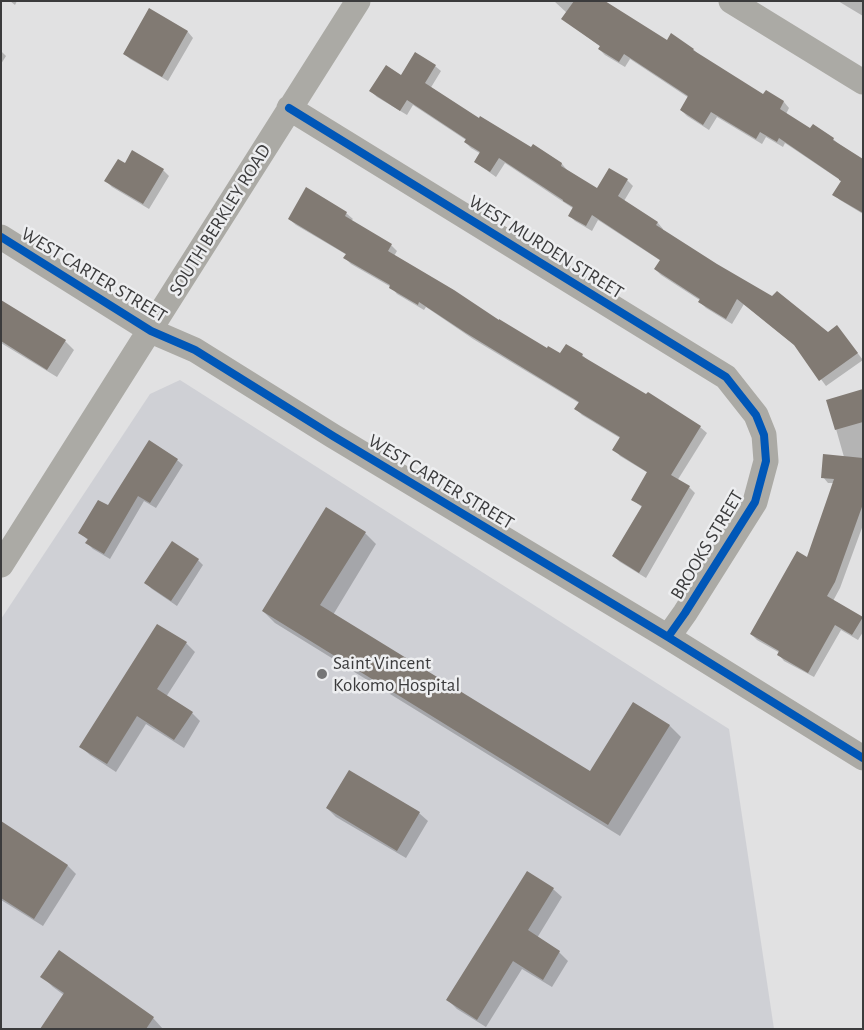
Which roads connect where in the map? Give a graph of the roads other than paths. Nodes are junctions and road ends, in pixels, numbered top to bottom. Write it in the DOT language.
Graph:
graph roads {
  1 [pos="358,1"];
  2 [pos="731,1"];
  3 [pos="863,82"];
  4 [pos="289,108"];
  5 [pos="1,237"];
  6 [pos="151,331"];
  7 [pos="764,435"];
  8 [pos="1,566"];
  9 [pos="668,637"];
  10 [pos="863,758"];
  1 -- 4 [label="street, SOUTH BERKLEY ROAD"];
  2 -- 3 [label="street"];
  4 -- 6 [label="street, SOUTH BERKLEY ROAD"];
  4 -- 7 [label="street, WEST MURDEN STREET"];
  5 -- 6 [label="street, WEST CARTER STREET"];
  6 -- 8 [label="street, SOUTH BERKLEY ROAD"];
  6 -- 9 [label="street, WEST CARTER STREET"];
  7 -- 9 [label="street, BROOKS STREET"];
  9 -- 10 [label="street, WEST CARTER STREET"];
}
